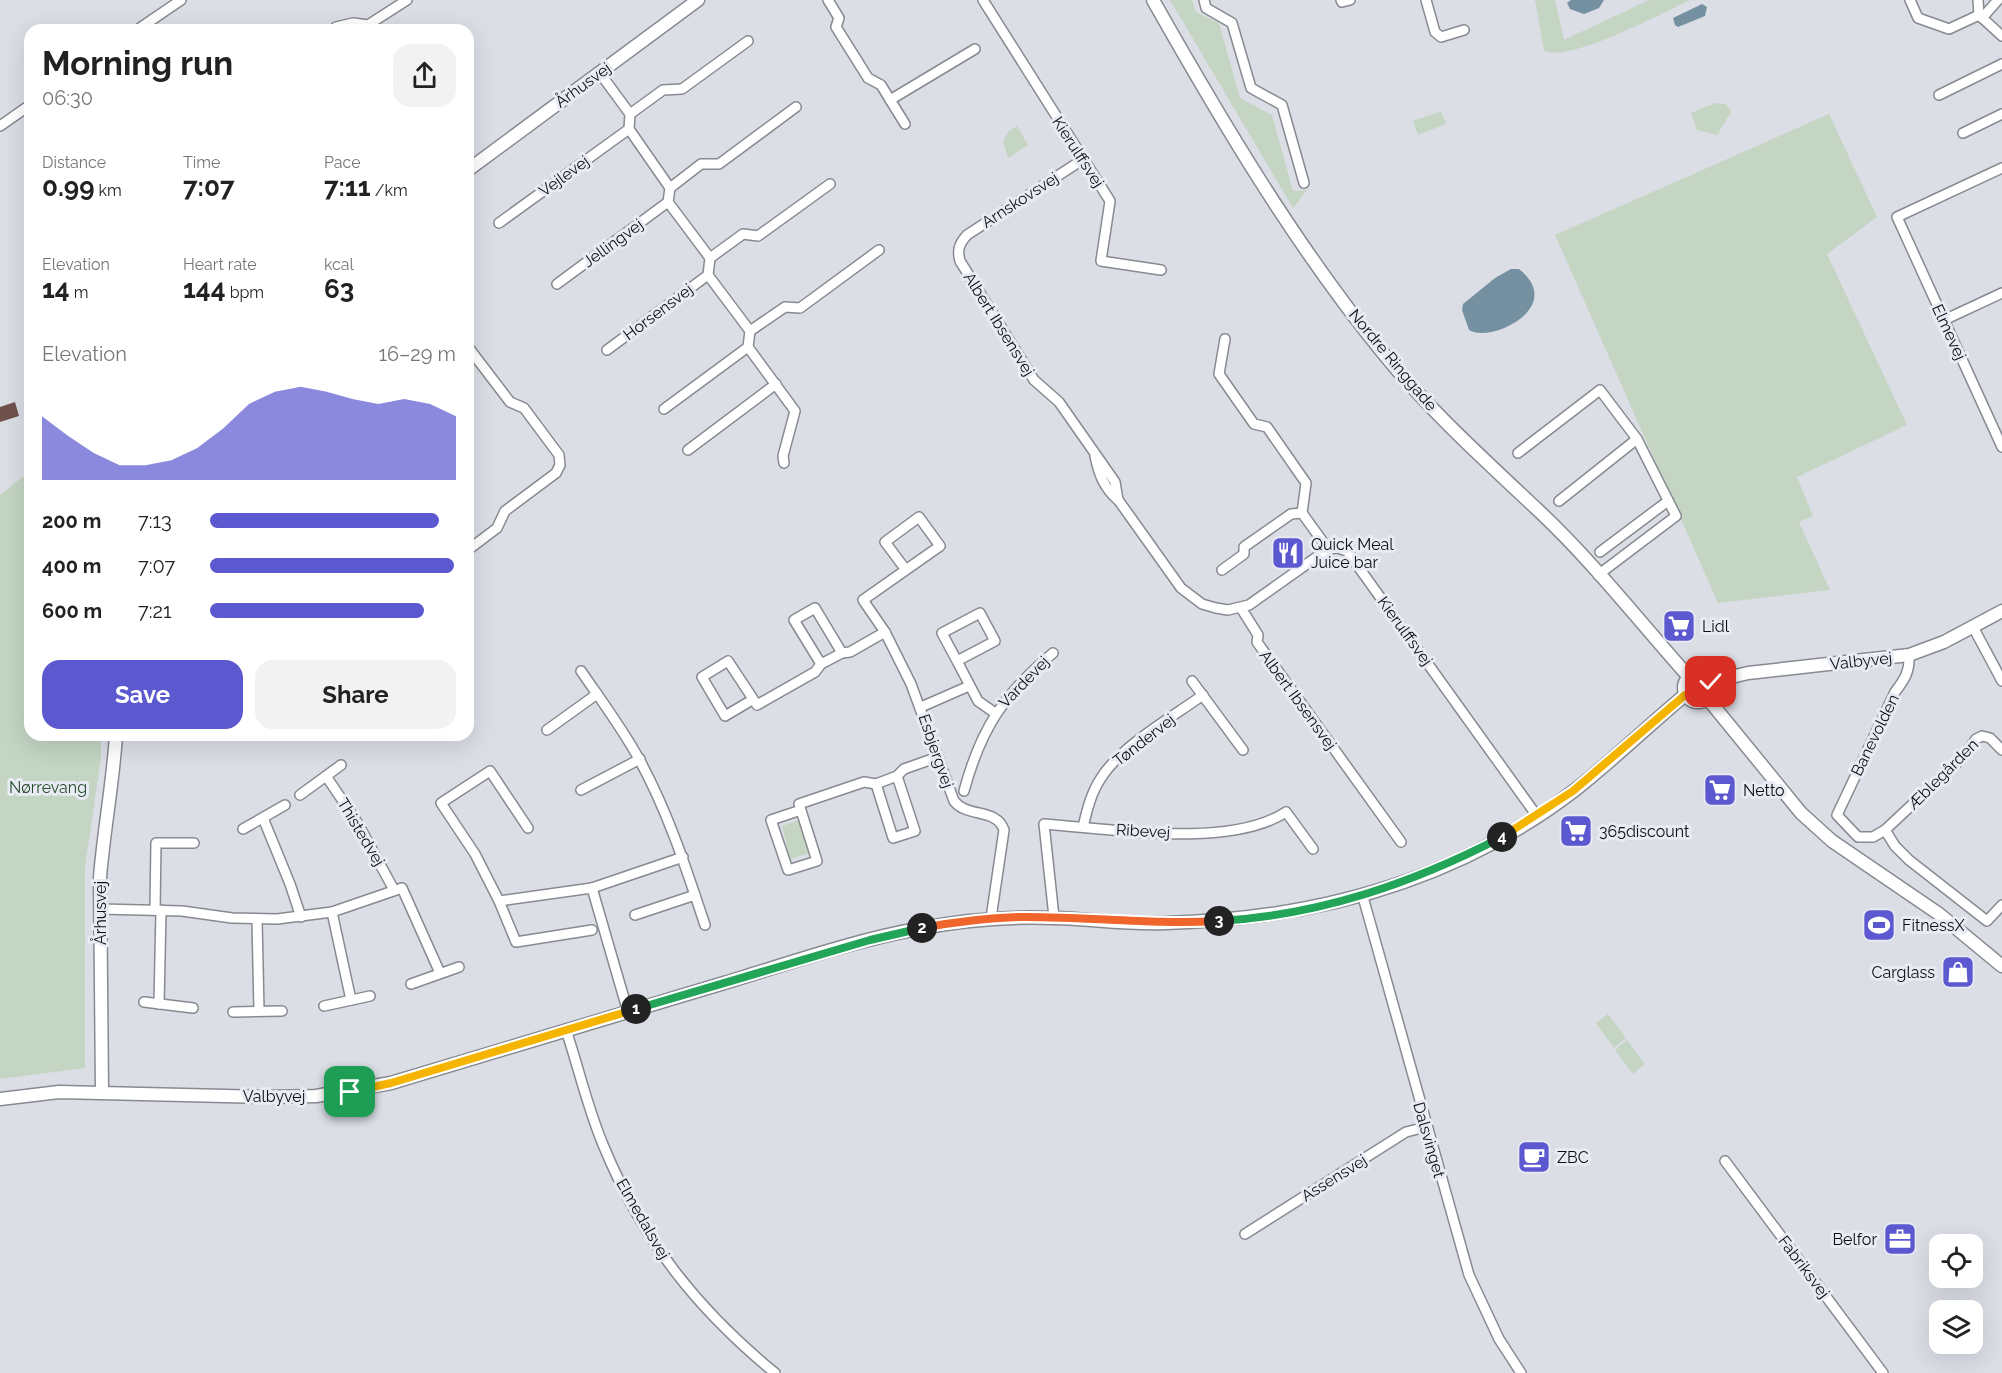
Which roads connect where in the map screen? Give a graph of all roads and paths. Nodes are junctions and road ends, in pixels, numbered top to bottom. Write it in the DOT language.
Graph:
graph roads {
  1 [pos="181,0"];
  2 [pos="407,0"];
  3 [pos="698,0"];
  4 [pos="828,0"];
  5 [pos="983,0"];
  6 [pos="1153,0"];
  7 [pos="1204,0"];
  8 [pos="1341,0"];
  9 [pos="1350,0"];
  10 [pos="1426,0"];
  11 [pos="1910,0"];
  12 [pos="1978,0"];
  13 [pos="1998,0"];
  14 [pos="1981,16"];
  15 [pos="146,24"];
  16 [pos="370,24"];
  17 [pos="1464,30"];
  18 [pos="2002,36"];
  19 [pos="748,41"];
  20 [pos="975,49"];
  21 [pos="2002,64"];
  22 [pos="597,74"];
  23 [pos="1939,95"];
  24 [pos="890,100"];
  25 [pos="796,107"];
  26 [pos="24,109"];
  27 [pos="630,114"];
  28 [pos="2002,114"];
  29 [pos="905,124"];
  30 [pos="0,126"];
  31 [pos="629,129"];
  32 [pos="1963,133"];
  33 [pos="1082,160"];
  34 [pos="474,166"];
  35 [pos="2002,168"];
  36 [pos="1304,183"];
  37 [pos="830,184"];
  38 [pos="670,188"];
  39 [pos="668,202"];
  40 [pos="499,223"];
  41 [pos="960,243"];
  42 [pos="879,250"];
  43 [pos="710,258"];
  44 [pos="1161,270"];
  45 [pos="708,275"];
  46 [pos="557,284"];
  47 [pos="2002,293"];
  48 [pos="1944,320"];
  49 [pos="750,331"];
  50 [pos="1225,339"];
  51 [pos="748,347"];
  52 [pos="607,350"];
  53 [pos="474,355"];
  54 [pos="776,384"];
  55 [pos="664,409"];
  56 [pos="1637,439"];
  57 [pos="2002,447"];
  58 [pos="688,450"];
  59 [pos="1518,453"];
  60 [pos="784,463"];
  61 [pos="1559,501"];
  62 [pos="1668,501"];
  63 [pos="1302,513"];
  64 [pos="474,545"];
  65 [pos="1328,549"];
  66 [pos="1600,552"];
  67 [pos="906,570"];
  68 [pos="1222,570"];
  69 [pos="1598,574"];
  70 [pos="1241,608"];
  71 [pos="2002,611"];
  72 [pos="1973,627"];
  73 [pos="885,632"];
  74 [pos="842,652"];
  75 [pos="1053,652"];
  76 [pos="1909,655"];
  77 [pos="957,661"];
  78 [pos="821,664"];
  79 [pos="581,671"];
  80 [pos="1689,677"];
  81 [pos="1192,681"];
  82 [pos="2002,681"];
  83 [pos="1711,682"];
  84 [pos="969,686"];
  85 [pos="597,694"];
  86 [pos="1203,695"];
  87 [pos="1685,695"];
  88 [pos="1708,699"];
  89 [pos="752,700"];
  90 [pos="921,707"];
  91 [pos="996,713"];
  92 [pos="547,730"];
  93 [pos="116,741"];
  94 [pos="1243,750"];
  95 [pos="2002,750"];
  96 [pos="938,757"];
  97 [pos="639,759"];
  98 [pos="341,765"];
  99 [pos="326,776"];
  100 [pos="897,776"];
  101 [pos="876,784"];
  102 [pos="581,790"];
  103 [pos="964,791"];
  104 [pos="300,795"];
  105 [pos="285,805"];
  106 [pos="801,810"];
  107 [pos="1537,816"];
  108 [pos="263,818"];
  109 [pos="1083,827"];
  110 [pos="528,828"];
  111 [pos="243,829"];
  112 [pos="1885,830"];
  113 [pos="1401,842"];
  114 [pos="194,843"];
  115 [pos="1313,849"];
  116 [pos="683,857"];
  117 [pos="592,888"];
  118 [pos="394,890"];
  119 [pos="695,895"];
  120 [pos="1363,897"];
  121 [pos="499,901"];
  122 [pos="2002,906"];
  123 [pos="100,909"];
  124 [pos="158,910"];
  125 [pos="332,912"];
  126 [pos="635,915"];
  127 [pos="301,917"];
  128 [pos="1054,917"];
  129 [pos="991,918"];
  130 [pos="256,920"];
  131 [pos="705,925"];
  132 [pos="592,930"];
  133 [pos="2002,966"];
  134 [pos="459,967"];
  135 [pos="440,974"];
  136 [pos="411,984"];
  137 [pos="370,996"];
  138 [pos="351,1000"];
  139 [pos="144,1002"];
  140 [pos="159,1004"];
  141 [pos="324,1006"];
  142 [pos="193,1008"];
  143 [pos="259,1011"];
  144 [pos="282,1011"];
  145 [pos="233,1012"];
  146 [pos="628,1012"];
  147 [pos="567,1030"];
  148 [pos="102,1091"];
  149 [pos="0,1100"];
  150 [pos="1426,1127"];
  151 [pos="1725,1161"];
  152 [pos="1245,1234"];
  153 [pos="776,1373"];
  154 [pos="1521,1373"];
  155 [pos="1883,1373"];
  1 -- 15 [label="street"];
  2 -- 16 [label="street"];
  3 -- 22 [label="street, Århusvej"];
  4 -- 24 [label="street"];
  5 -- 33 [label="street, Kierulffsvej"];
  6 -- 69 [label="street, Nordre Ringgade"];
  7 -- 36 [label="street"];
  8 -- 9 [label="street"];
  10 -- 17 [label="street"];
  11 -- 14 [label="street"];
  12 -- 14 [label="street"];
  13 -- 14 [label="street"];
  14 -- 18 [label="street"];
  19 -- 27 [label="street"];
  20 -- 24 [label="street"];
  21 -- 23 [label="street"];
  22 -- 27 [label="street"];
  22 -- 34 [label="street, Århusvej"];
  24 -- 29 [label="street"];
  25 -- 38 [label="street"];
  26 -- 30 [label="street"];
  27 -- 31 [label="street"];
  28 -- 32 [label="street"];
  31 -- 38 [label="street"];
  31 -- 40 [label="street, Vejlevej"];
  33 -- 41 [label="street, Arnskovsvej"];
  33 -- 44 [label="street, Kierulffsvej"];
  35 -- 48 [label="street, Elmevej"];
  37 -- 43 [label="street"];
  38 -- 39 [label="street"];
  39 -- 43 [label="street"];
  39 -- 46 [label="street, Jellingvej"];
  41 -- 70 [label="street, Albert Ibsensvej"];
  42 -- 49 [label="street"];
  43 -- 45 [label="street"];
  45 -- 49 [label="street"];
  45 -- 52 [label="street, Horsensvej"];
  47 -- 48 [label="street"];
  48 -- 57 [label="street, Elmevej"];
  49 -- 51 [label="street"];
  50 -- 63 [label="street"];
  51 -- 54 [label="street"];
  51 -- 55 [label="street"];
  53 -- 64 [label="street"];
  54 -- 58 [label="street"];
  54 -- 60 [label="street"];
  56 -- 59 [label="street"];
  56 -- 61 [label="street"];
  56 -- 62 [label="street"];
  62 -- 66 [label="street"];
  62 -- 69 [label="street"];
  63 -- 65 [label="street"];
  63 -- 68 [label="street"];
  65 -- 70 [label="street"];
  65 -- 107 [label="street, Kierulffsvej"];
  67 -- 67 [label="street"];
  67 -- 73 [label="street, Esbjergvej"];
  69 -- 80 [label="street, Nordre Ringgade"];
  70 -- 113 [label="street, Albert Ibsensvej"];
  71 -- 72 [label="street, Valbyvej"];
  72 -- 76 [label="street, Valbyvej"];
  72 -- 82 [label="street"];
  73 -- 74 [label="street"];
  73 -- 90 [label="street, Esbjergvej"];
  74 -- 78 [label="street"];
  74 -- 78 [label="street"];
  75 -- 91 [label="street, Vardevej"];
  76 -- 83 [label="street, Valbyvej"];
  76 -- 112 [label="street, Banevolden"];
  77 -- 77 [label="street, Vardevej"];
  77 -- 84 [label="street, Vardevej"];
  78 -- 89 [label="street"];
  79 -- 85 [label="street"];
  80 -- 83 [label="street"];
  80 -- 87 [label="street"];
  81 -- 86 [label="street"];
  83 -- 88 [label="street"];
  84 -- 90 [label="street"];
  84 -- 91 [label="street, Vardevej"];
  85 -- 92 [label="street"];
  85 -- 97 [label="street"];
  86 -- 94 [label="street"];
  86 -- 109 [label="street, Tøndervej"];
  87 -- 88 [label="street"];
  87 -- 107 [label="street, Valbyvej"];
  88 -- 133 [label="street"];
  89 -- 89 [label="street"];
  90 -- 96 [label="street, Esbjergvej"];
  91 -- 103 [label="street, Vardevej"];
  93 -- 123 [label="street, Århusvej"];
  95 -- 112 [label="street, Æblegården"];
  96 -- 100 [label="street"];
  96 -- 129 [label="street, Esbjergvej"];
  97 -- 102 [label="street"];
  97 -- 116 [label="street"];
  98 -- 99 [label="street"];
  99 -- 104 [label="street"];
  99 -- 118 [label="street, Thistedvej"];
  100 -- 101 [label="street"];
  100 -- 101 [label="street"];
  101 -- 106 [label="street"];
  105 -- 108 [label="street"];
  106 -- 106 [label="street"];
  107 -- 120 [label="street, Valbyvej"];
  108 -- 111 [label="street"];
  108 -- 127 [label="street"];
  109 -- 115 [label="street, Ribevej"];
  109 -- 128 [label="street, Ribevej"];
  110 -- 121 [label="street"];
  112 -- 122 [label="street"];
  114 -- 124 [label="street"];
  116 -- 117 [label="street"];
  116 -- 119 [label="street"];
  117 -- 121 [label="street"];
  117 -- 146 [label="street"];
  118 -- 125 [label="street"];
  118 -- 135 [label="street, Thistedvej"];
  119 -- 126 [label="street"];
  119 -- 131 [label="street"];
  120 -- 128 [label="street, Valbyvej"];
  120 -- 150 [label="street, Dalsvinget"];
  121 -- 132 [label="street"];
  123 -- 124 [label="street"];
  123 -- 148 [label="street, Århusvej"];
  124 -- 130 [label="street"];
  124 -- 140 [label="street"];
  125 -- 127 [label="street"];
  125 -- 138 [label="street"];
  127 -- 130 [label="street"];
  128 -- 129 [label="street, Valbyvej"];
  129 -- 146 [label="street, Valbyvej"];
  130 -- 143 [label="street"];
  134 -- 135 [label="street"];
  135 -- 136 [label="street"];
  137 -- 138 [label="street"];
  138 -- 141 [label="street"];
  139 -- 140 [label="street"];
  140 -- 142 [label="street"];
  143 -- 144 [label="street"];
  143 -- 145 [label="street"];
  146 -- 147 [label="street, Valbyvej"];
  147 -- 148 [label="street, Valbyvej"];
  147 -- 153 [label="street, Elmedalsvej"];
  148 -- 149 [label="street, Valbyvej"];
  150 -- 152 [label="street, Assensvej"];
  150 -- 154 [label="street, Dalsvinget"];
  151 -- 155 [label="street, Fabriksvej"];
}
